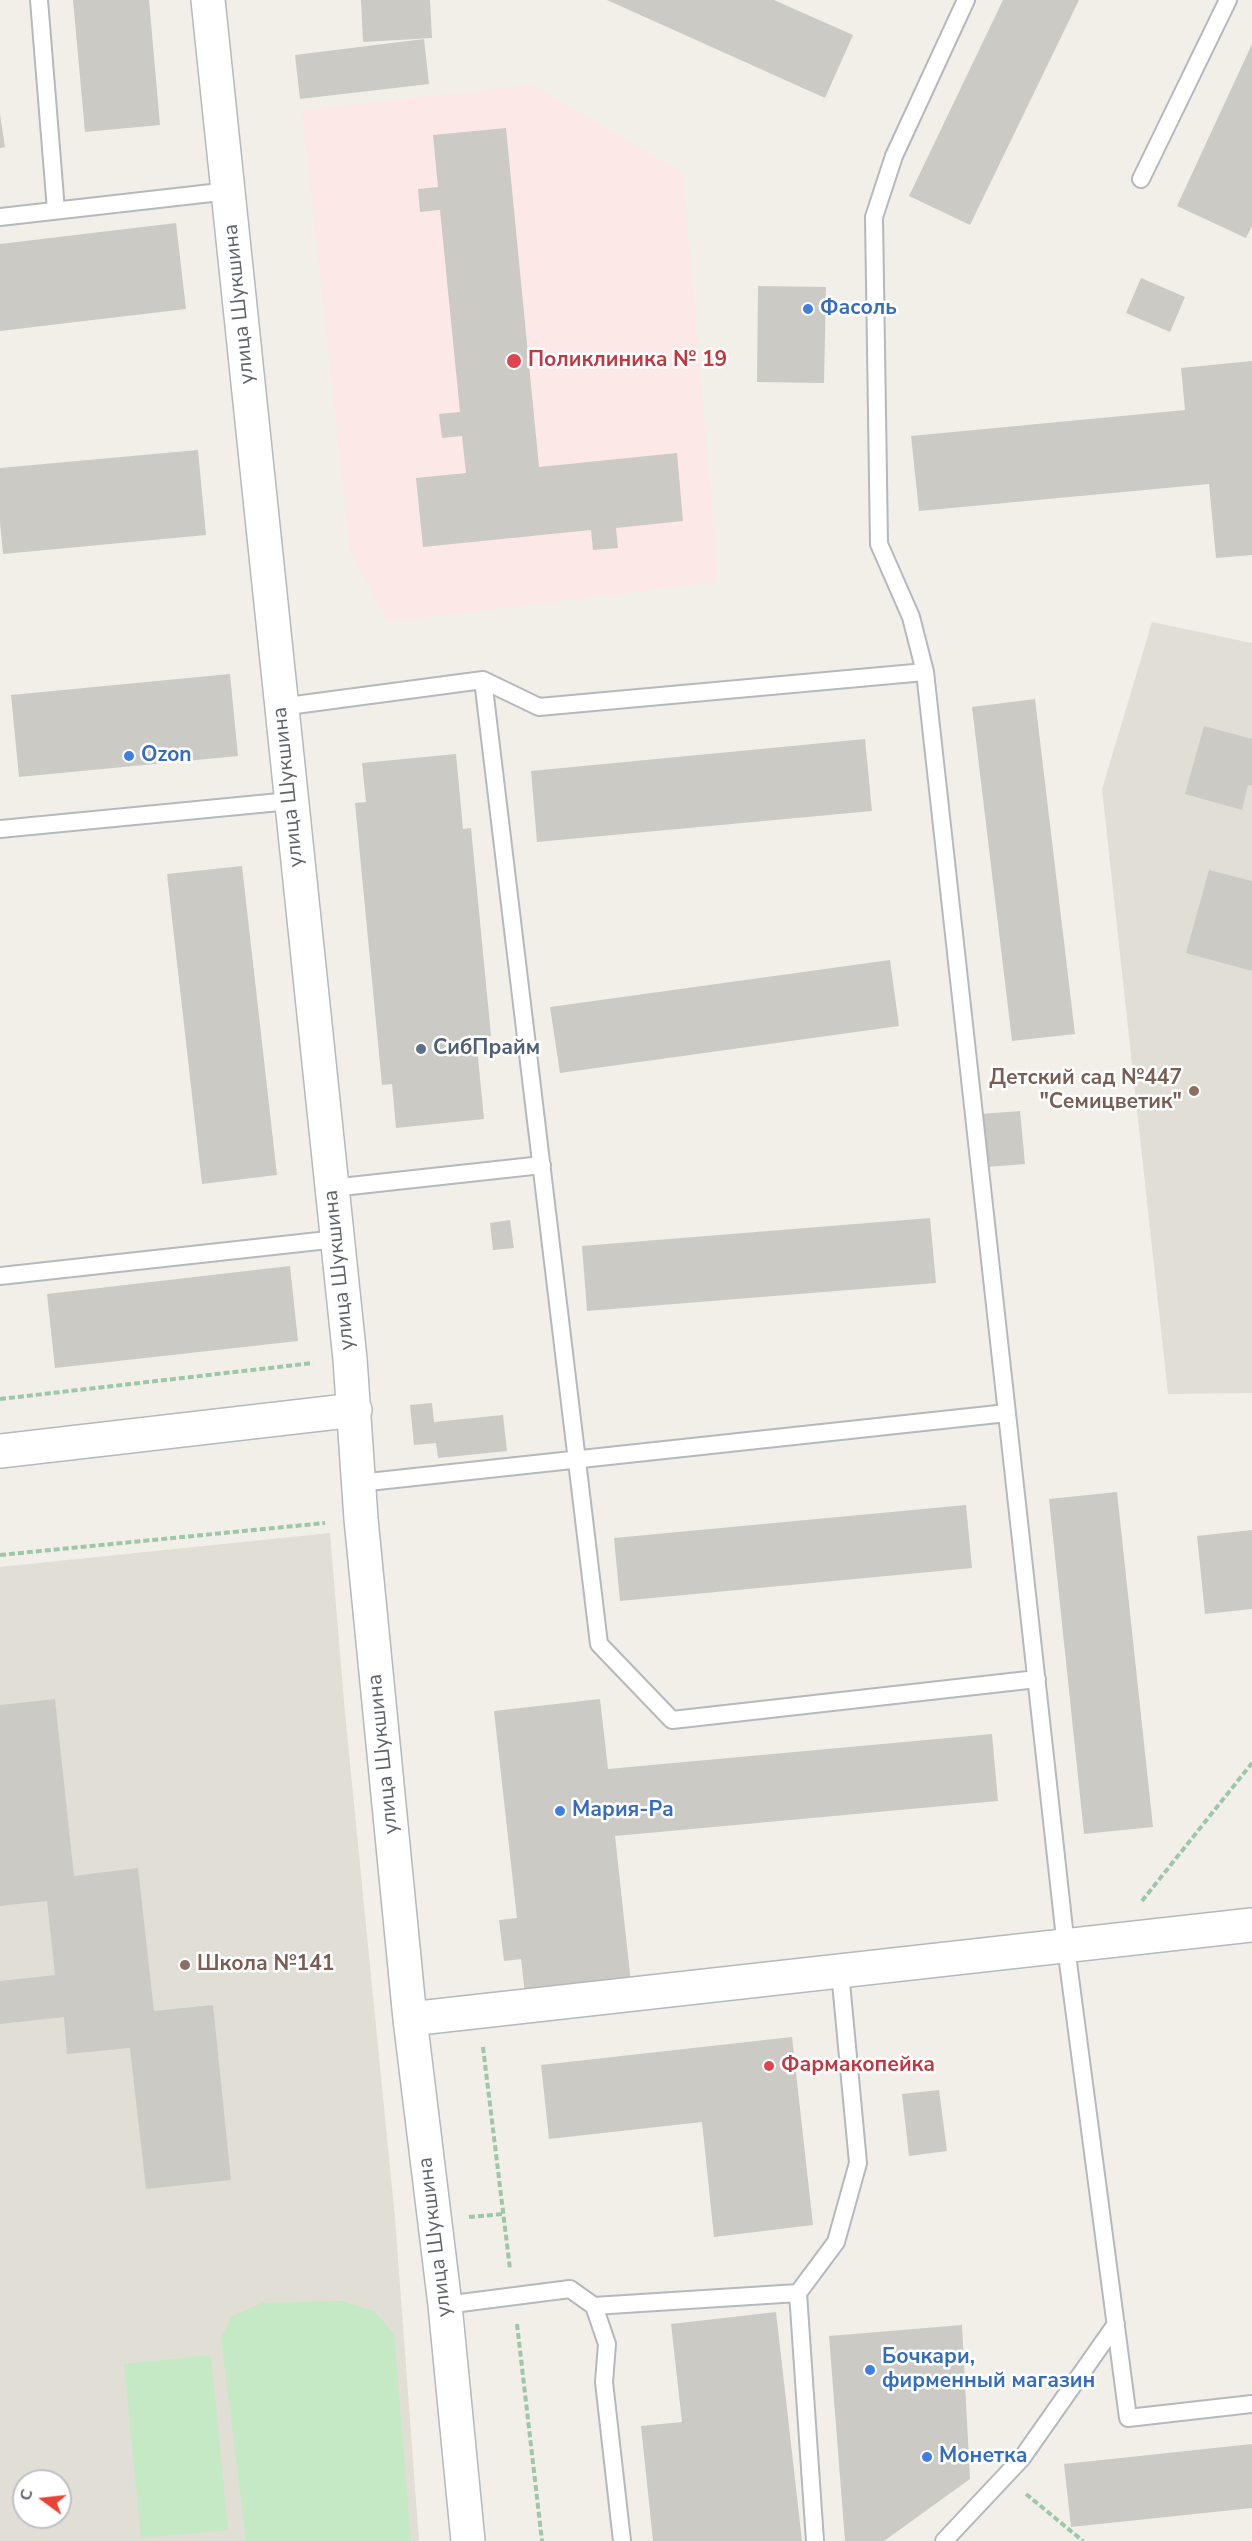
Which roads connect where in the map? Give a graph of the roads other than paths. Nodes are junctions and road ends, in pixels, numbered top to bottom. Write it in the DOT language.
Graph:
graph roads {
  1 [pos="39,0"];
  2 [pos="208,0"];
  3 [pos="966,0"];
  4 [pos="1228,0"];
  5 [pos="1141,179"];
  6 [pos="229,191"];
  7 [pos="56,210"];
  8 [pos="0,217"];
  9 [pos="926,672"];
  10 [pos="483,680"];
  11 [pos="280,707"];
  12 [pos="290,801"];
  13 [pos="0,829"];
  14 [pos="542,1165"];
  15 [pos="332,1188"];
  16 [pos="337,1239"];
  17 [pos="0,1276"];
  18 [pos="355,1410"];
  19 [pos="1007,1413"];
  20 [pos="0,1451"];
  21 [pos="577,1459"];
  22 [pos="359,1483"];
  23 [pos="1037,1679"];
  24 [pos="1252,1925"];
  25 [pos="1066,1947"];
  26 [pos="840,1972"];
  27 [pos="410,2019"];
  28 [pos="798,2293"];
  29 [pos="445,2305"];
  30 [pos="594,2306"];
  31 [pos="1116,2324"];
  32 [pos="1252,2404"];
  33 [pos="468,2541"];
  34 [pos="622,2541"];
  35 [pos="815,2541"];
  36 [pos="944,2541"];
  1 -- 7 [label="lane"];
  2 -- 6 [label="street, улица Шукшина"];
  3 -- 9 [label="lane"];
  4 -- 5 [label="lane"];
  6 -- 7 [label="lane"];
  6 -- 11 [label="street, улица Шукшина"];
  7 -- 8 [label="lane"];
  9 -- 10 [label="lane"];
  9 -- 19 [label="lane"];
  10 -- 11 [label="lane"];
  10 -- 14 [label="lane"];
  11 -- 12 [label="street, улица Шукшина"];
  12 -- 13 [label="lane"];
  12 -- 15 [label="street, улица Шукшина"];
  14 -- 15 [label="lane"];
  14 -- 21 [label="lane"];
  15 -- 16 [label="street, улица Шукшина"];
  16 -- 17 [label="lane"];
  16 -- 18 [label="street, улица Шукшина"];
  18 -- 20 [label="street"];
  18 -- 22 [label="street, улица Шукшина"];
  19 -- 21 [label="lane"];
  19 -- 23 [label="lane"];
  21 -- 22 [label="lane"];
  21 -- 23 [label="lane"];
  22 -- 27 [label="street, улица Шукшина"];
  23 -- 25 [label="lane"];
  24 -- 25 [label="street"];
  25 -- 26 [label="street"];
  25 -- 31 [label="lane"];
  26 -- 27 [label="street"];
  26 -- 28 [label="lane"];
  27 -- 29 [label="street, улица Шукшина"];
  28 -- 30 [label="lane"];
  28 -- 35 [label="lane"];
  29 -- 30 [label="lane"];
  29 -- 33 [label="street, улица Шукшина"];
  30 -- 34 [label="lane"];
  31 -- 32 [label="lane"];
  31 -- 36 [label="lane"];
}
